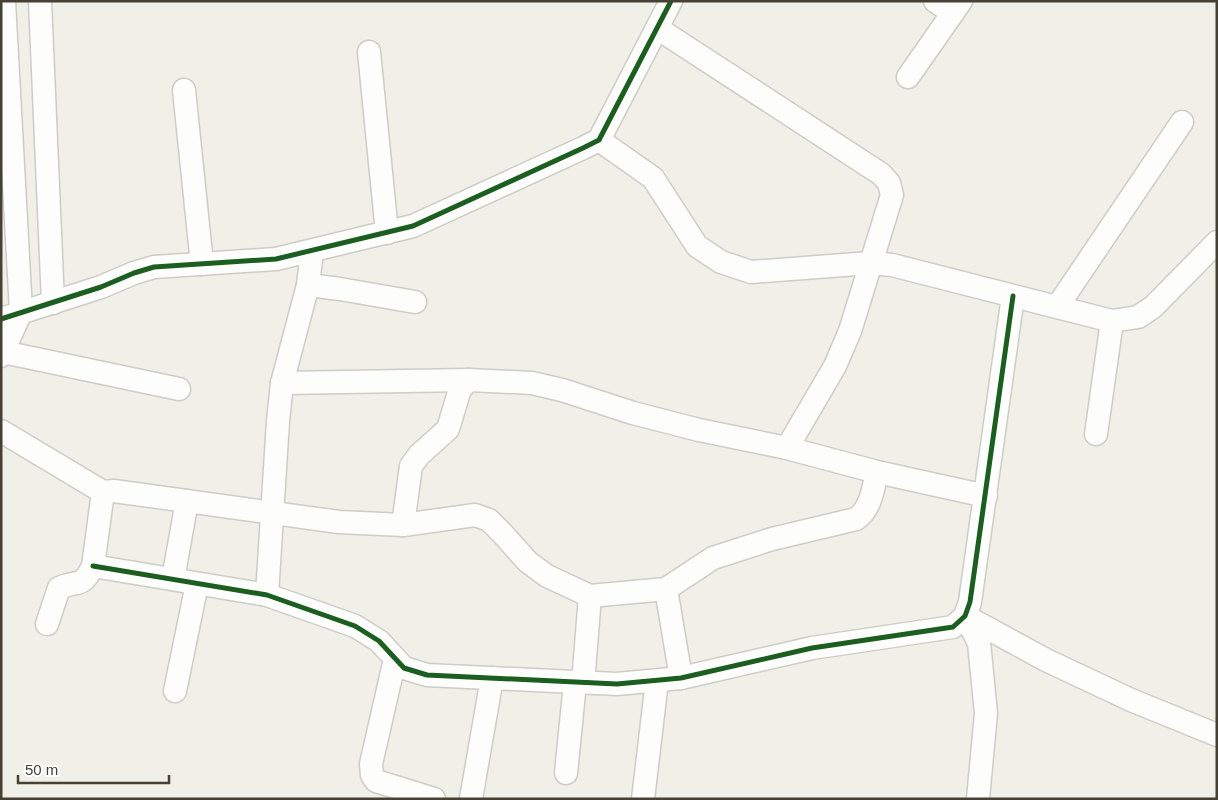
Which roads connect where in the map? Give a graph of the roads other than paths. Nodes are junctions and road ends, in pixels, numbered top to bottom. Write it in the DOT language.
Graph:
graph roads {
  1 [pos="4,1"];
  2 [pos="40,1"];
  3 [pos="671,1"];
  4 [pos="950,5"];
  5 [pos="657,28"];
  6 [pos="369,52"];
  7 [pos="908,77"];
  8 [pos="184,90"];
  9 [pos="1182,122"];
  10 [pos="599,140"];
  11 [pos="387,233"];
  12 [pos="1217,242"];
  13 [pos="312,251"];
  14 [pos="870,263"];
  15 [pos="202,264"];
  16 [pos="308,285"];
  17 [pos="1013,296"];
  18 [pos="415,302"];
  19 [pos="53,303"];
  20 [pos="1057,307"];
  21 [pos="11,316"];
  22 [pos="1112,321"];
  23 [pos="2,354"];
  24 [pos="469,380"];
  25 [pos="282,383"];
  26 [pos="179,389"];
  27 [pos="1,431"];
  28 [pos="1096,434"];
  29 [pos="787,448"];
  30 [pos="877,472"];
  31 [pos="102,492"];
  32 [pos="986,496"];
  33 [pos="187,501"];
  34 [pos="272,513"];
  35 [pos="403,525"];
  36 [pos="93,566"];
  37 [pos="173,579"];
  38 [pos="197,584"];
  39 [pos="666,589"];
  40 [pos="267,596"];
  41 [pos="590,596"];
  42 [pos="965,616"];
  43 [pos="46,624"];
  44 [pos="395,659"];
  45 [pos="492,678"];
  46 [pos="681,678"];
  47 [pos="657,681"];
  48 [pos="579,683"];
  49 [pos="175,691"];
  50 [pos="1217,735"];
  51 [pos="566,773"];
  52 [pos="434,799"];
  53 [pos="471,799"];
  54 [pos="643,799"];
  55 [pos="978,799"];
  1 -- 21 [label="street"];
  2 -- 19 [label="street"];
  3 -- 5 [label="street"];
  4 -- 7 [label="street"];
  5 -- 10 [label="street"];
  5 -- 14 [label="street"];
  6 -- 11 [label="street"];
  8 -- 15 [label="street"];
  9 -- 20 [label="street"];
  10 -- 11 [label="street"];
  10 -- 14 [label="street"];
  11 -- 13 [label="street"];
  12 -- 22 [label="street"];
  13 -- 15 [label="street"];
  13 -- 16 [label="street"];
  14 -- 17 [label="street"];
  14 -- 29 [label="street"];
  15 -- 19 [label="street"];
  16 -- 18 [label="street"];
  16 -- 25 [label="street"];
  17 -- 20 [label="street"];
  17 -- 32 [label="street"];
  19 -- 21 [label="street"];
  20 -- 22 [label="street"];
  21 -- 23 [label="street"];
  22 -- 28 [label="street"];
  23 -- 26 [label="street"];
  24 -- 25 [label="street"];
  24 -- 29 [label="street"];
  24 -- 35 [label="street"];
  25 -- 34 [label="street"];
  27 -- 31 [label="street"];
  29 -- 30 [label="street"];
  30 -- 32 [label="street"];
  30 -- 39 [label="street"];
  31 -- 33 [label="street"];
  31 -- 36 [label="street"];
  32 -- 42 [label="street"];
  33 -- 34 [label="street"];
  33 -- 37 [label="street"];
  34 -- 35 [label="street"];
  34 -- 40 [label="street"];
  35 -- 41 [label="street"];
  36 -- 37 [label="street"];
  36 -- 43 [label="street"];
  37 -- 38 [label="street"];
  38 -- 40 [label="street"];
  38 -- 49 [label="street"];
  39 -- 41 [label="street"];
  39 -- 46 [label="street"];
  40 -- 44 [label="street"];
  41 -- 48 [label="street"];
  42 -- 46 [label="street"];
  42 -- 50 [label="street"];
  42 -- 55 [label="street"];
  44 -- 45 [label="street"];
  44 -- 52 [label="street"];
  45 -- 48 [label="street"];
  45 -- 53 [label="street"];
  46 -- 47 [label="street"];
  47 -- 48 [label="street"];
  47 -- 54 [label="street"];
  48 -- 51 [label="street"];
}
